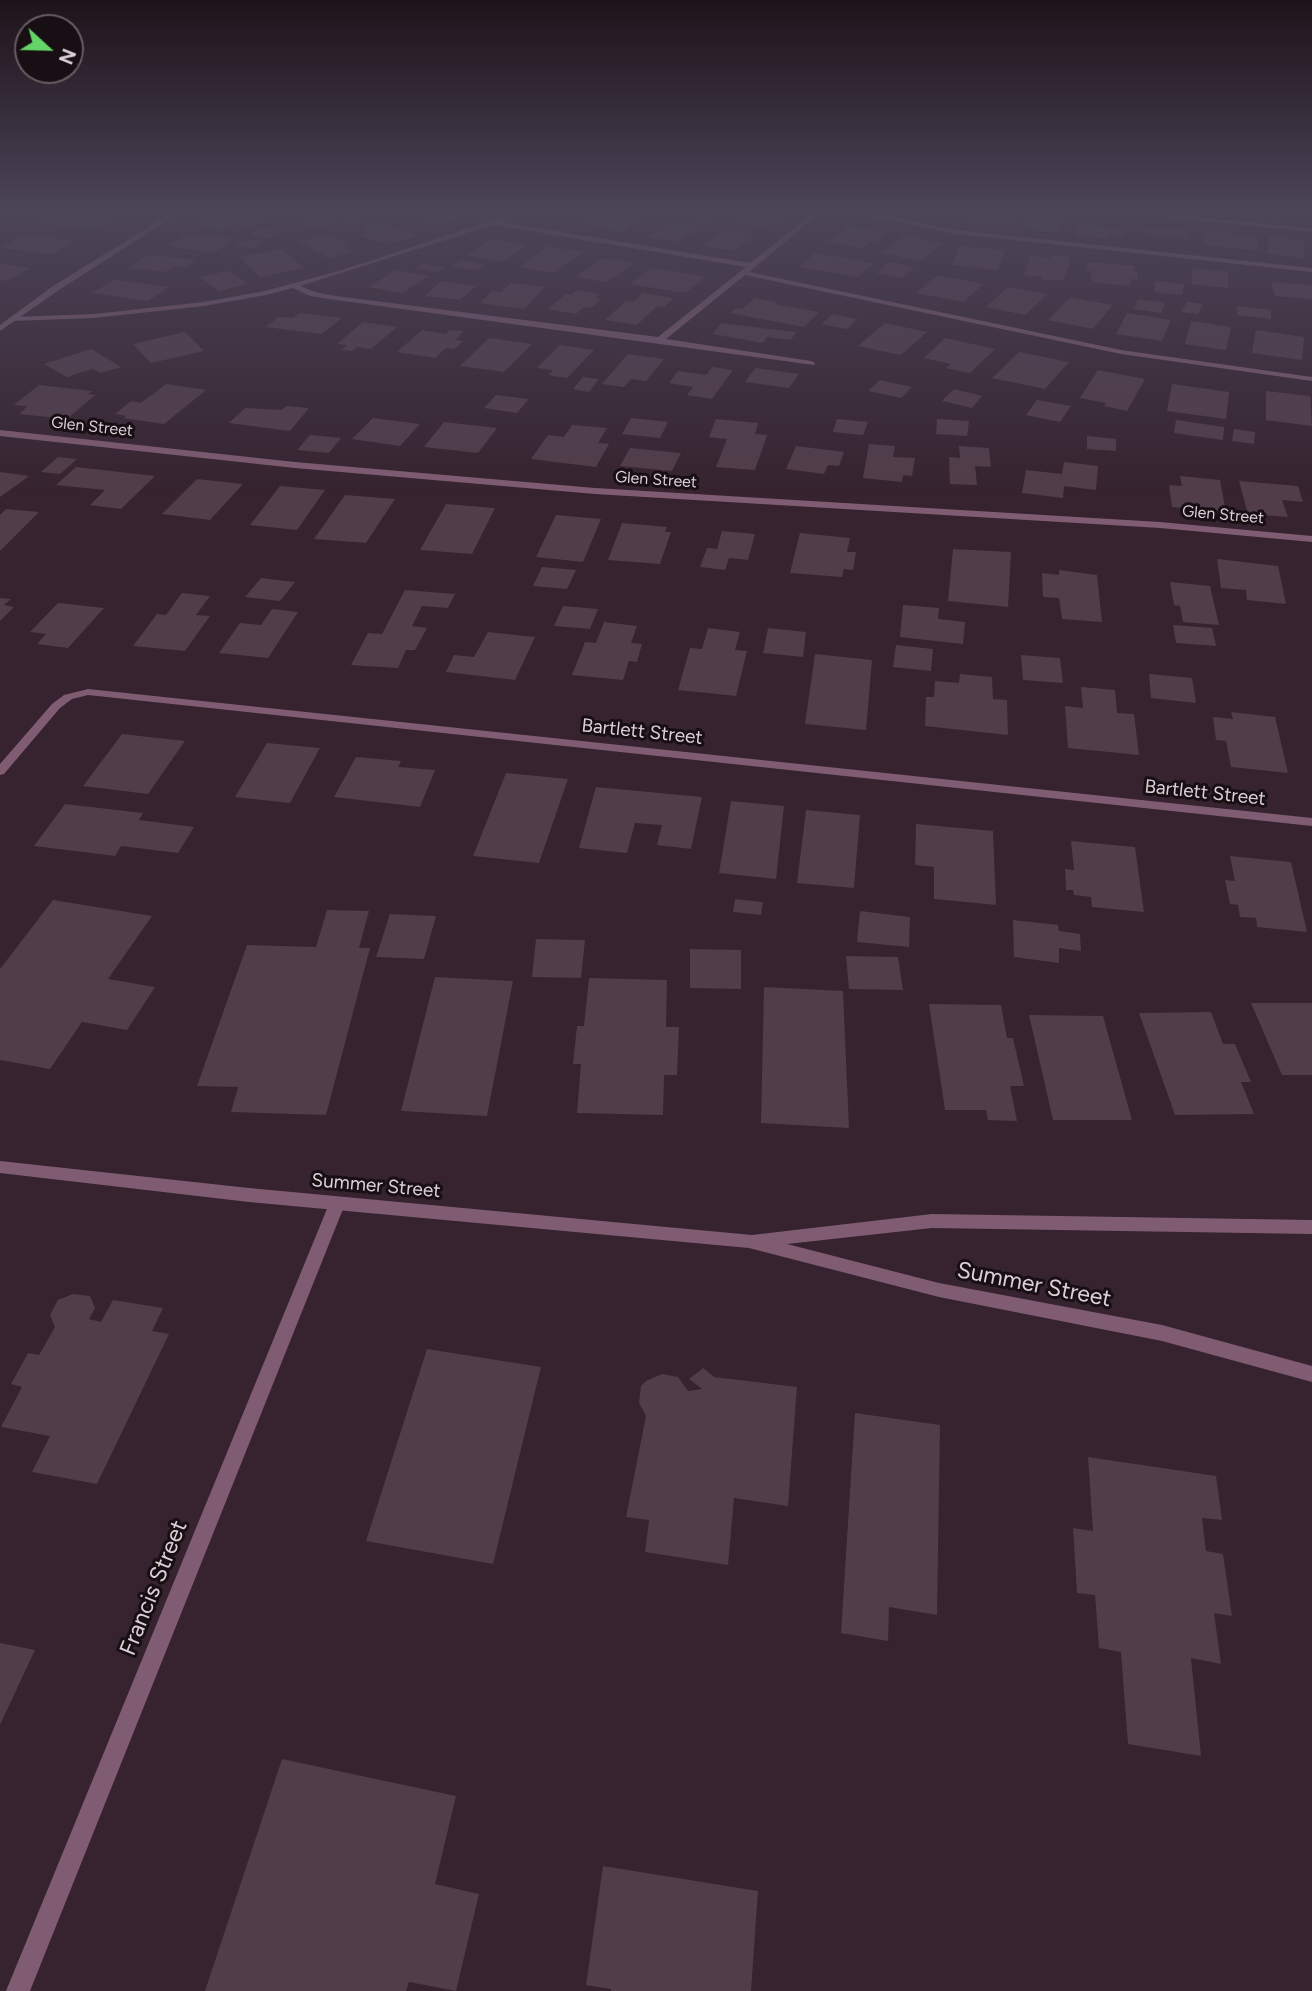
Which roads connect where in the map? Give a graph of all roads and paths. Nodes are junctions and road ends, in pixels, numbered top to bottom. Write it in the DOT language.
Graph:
graph roads {
  1 [pos="31,306"];
  2 [pos="186,306"];
  3 [pos="397,306"];
  4 [pos="703,306"];
  5 [pos="902,306"];
  6 [pos="13,319"];
  7 [pos="0,329"];
  8 [pos="660,340"];
  9 [pos="811,363"];
  10 [pos="1312,379"];
  11 [pos="0,433"];
  12 [pos="1312,539"];
  13 [pos="0,771"];
  14 [pos="1312,822"];
  15 [pos="0,1167"];
  16 [pos="337,1204"];
  17 [pos="1312,1227"];
  18 [pos="748,1241"];
  19 [pos="1312,1374"];
  20 [pos="18,1991"];
  1 -- 6 [label="street"];
  2 -- 6 [label="street"];
  3 -- 8 [label="street"];
  4 -- 8 [label="street"];
  5 -- 10 [label="street"];
  6 -- 7 [label="street"];
  8 -- 9 [label="street"];
  11 -- 12 [label="street, Glen Street"];
  13 -- 14 [label="street, Bartlett Street"];
  15 -- 16 [label="street, Summer Street"];
  16 -- 18 [label="street, Summer Street"];
  16 -- 20 [label="street, Francis Street"];
  17 -- 18 [label="street, Summer Street"];
  18 -- 19 [label="street, Summer Street"];
}
